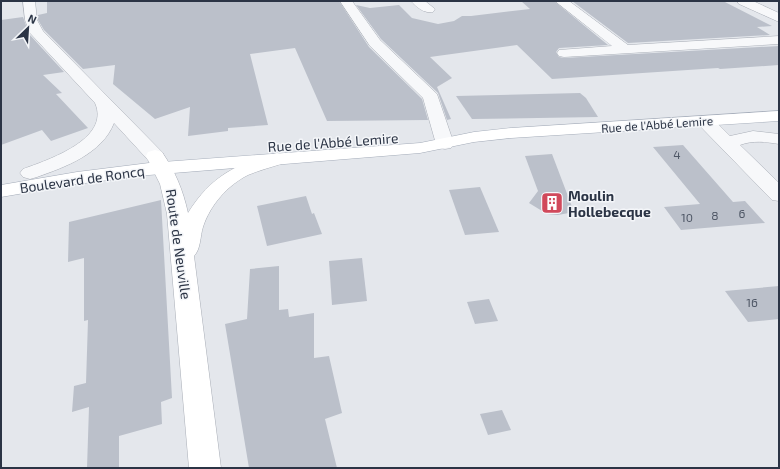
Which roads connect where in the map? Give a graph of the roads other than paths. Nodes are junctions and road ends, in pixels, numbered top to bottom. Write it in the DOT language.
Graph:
graph roads {
  1 [pos="29,1"];
  2 [pos="346,1"];
  3 [pos="417,1"];
  4 [pos="560,1"];
  5 [pos="743,1"];
  6 [pos="429,9"];
  7 [pos="779,18"];
  8 [pos="779,40"];
  9 [pos="625,49"];
  10 [pos="564,53"];
  11 [pos="103,102"];
  12 [pos="779,116"];
  13 [pos="760,118"];
  14 [pos="705,121"];
  15 [pos="779,133"];
  16 [pos="444,139"];
  17 [pos="779,139"];
  18 [pos="728,144"];
  19 [pos="277,159"];
  20 [pos="159,162"];
  21 [pos="30,173"];
  22 [pos="1,179"];
  23 [pos="1,191"];
  24 [pos="779,196"];
  25 [pos="184,275"];
  26 [pos="205,468"];
  1 -- 11 [label="street, Route de Neuville"];
  2 -- 16 [label="street"];
  3 -- 6 [label="street"];
  4 -- 9 [label="street"];
  5 -- 7 [label="street"];
  8 -- 9 [label="street"];
  9 -- 10 [label="street"];
  11 -- 20 [label="street, Route de Neuville"];
  11 -- 21 [label="street"];
  12 -- 13 [label="main road, Rue de l'Abbé Lemire"];
  13 -- 14 [label="main road, Rue de l'Abbé Lemire"];
  13 -- 15 [label="street"];
  14 -- 16 [label="main road, Rue de l'Abbé Lemire"];
  14 -- 18 [label="street"];
  16 -- 19 [label="main road, Rue de l'Abbé Lemire"];
  16 -- 20 [label="main road, Rue de l'Abbé Lemire"];
  17 -- 18 [label="street"];
  18 -- 24 [label="street"];
  19 -- 20 [label="main road, Rue de l'Abbé Lemire"];
  19 -- 25 [label="main road"];
  20 -- 21 [label="main road, Boulevard de Roncq"];
  20 -- 23 [label="main road, Boulevard de Roncq"];
  20 -- 25 [label="main road, Route de Neuville"];
  21 -- 22 [label="main road, Boulevard de Roncq"];
  25 -- 26 [label="main road, Route de Neuville"];
}
